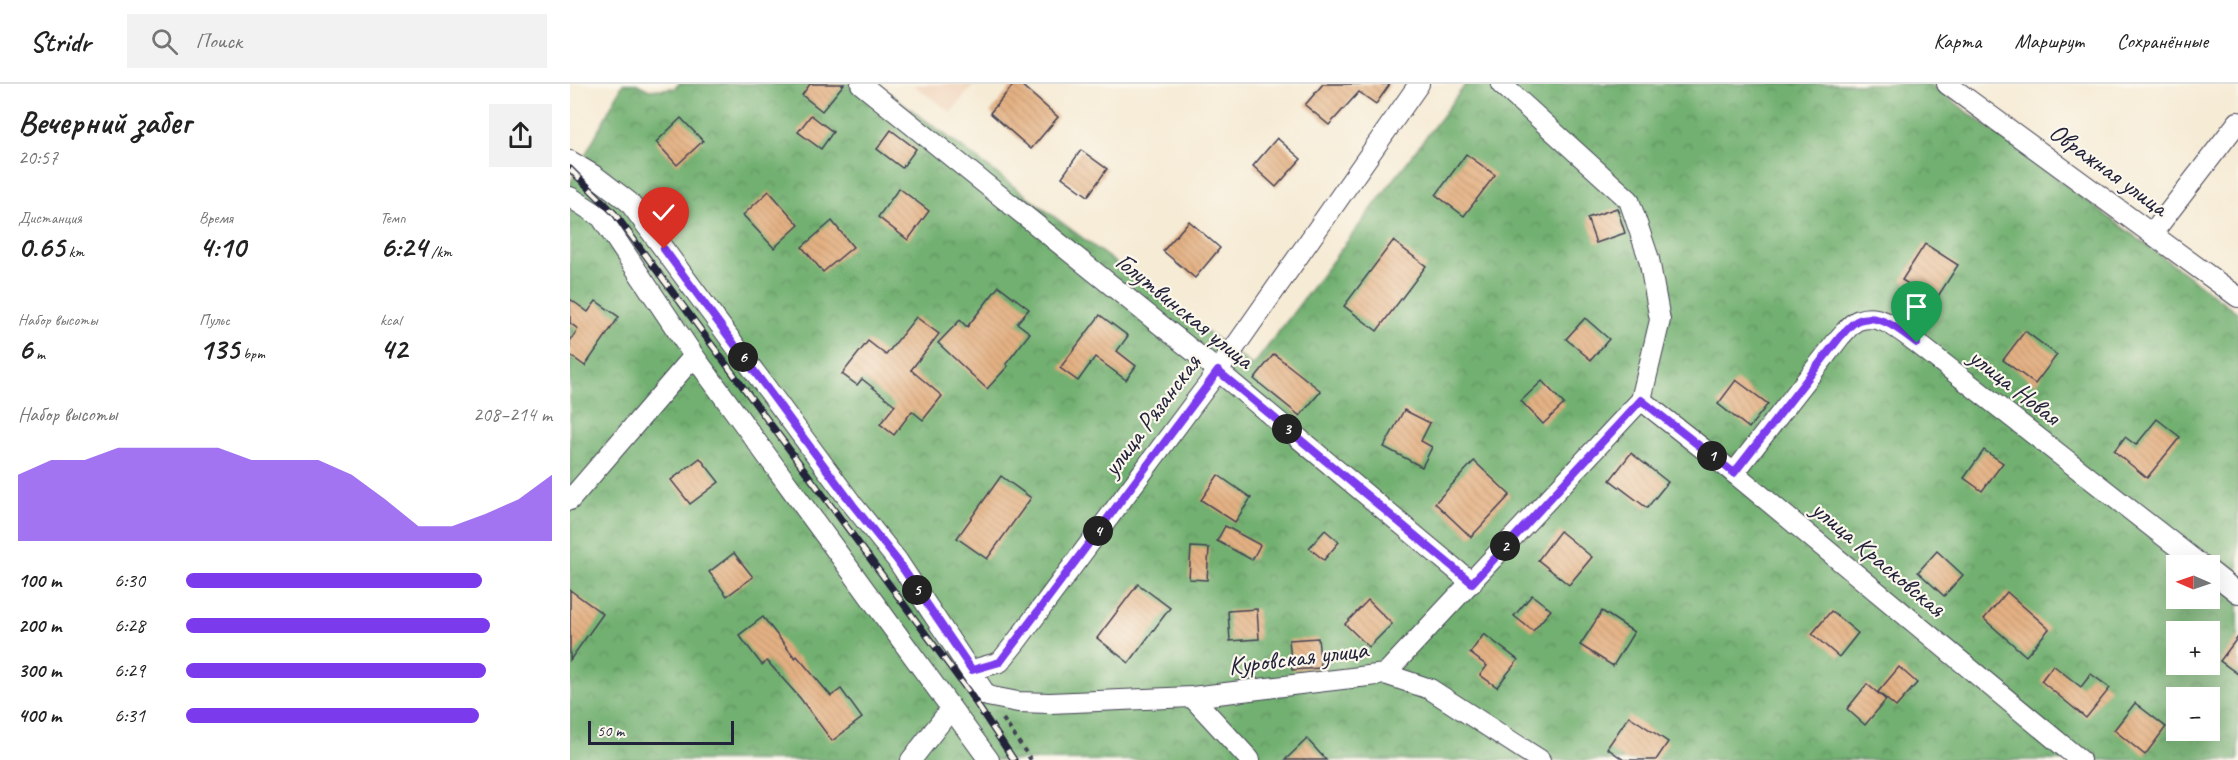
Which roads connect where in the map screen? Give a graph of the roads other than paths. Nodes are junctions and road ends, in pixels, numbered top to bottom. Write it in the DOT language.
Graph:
graph roads {
  1 [pos="861,84"];
  2 [pos="1419,84"];
  3 [pos="1501,84"];
  4 [pos="1947,84"];
  5 [pos="2238,122"];
  6 [pos="570,161"];
  7 [pos="570,197"];
  8 [pos="2152,234"];
  9 [pos="2238,297"];
  10 [pos="694,356"];
  11 [pos="1218,371"];
  12 [pos="1641,400"];
  13 [pos="1734,473"];
  14 [pos="570,500"];
  15 [pos="2188,555"];
  16 [pos="2220,579"];
  17 [pos="1472,583"];
  18 [pos="2238,593"];
  19 [pos="972,670"];
  20 [pos="1384,674"];
  21 [pos="1192,697"];
  22 [pos="951,709"];
  23 [pos="912,760"];
  24 [pos="989,760"];
  25 [pos="1250,760"];
  26 [pos="1540,760"];
  27 [pos="2080,760"];
  1 -- 11 [label="street, Голутвинская улица"];
  2 -- 11 [label="street, улица Рязанская"];
  3 -- 12 [label="street"];
  4 -- 8 [label="street, Овражная улица"];
  5 -- 8 [label="street"];
  6 -- 19 [label="street"];
  7 -- 10 [label="street"];
  8 -- 9 [label="street, Овражная улица"];
  10 -- 14 [label="street"];
  10 -- 22 [label="street"];
  11 -- 17 [label="street, Голутвинская улица"];
  11 -- 19 [label="street, улица Рязанская"];
  12 -- 13 [label="street, улица Красковская"];
  12 -- 17 [label="street, Куровская улица"];
  13 -- 15 [label="street, улица Новая"];
  13 -- 27 [label="street, улица Красковская"];
  16 -- 18 [label="street"];
  17 -- 20 [label="street, Куровская улица"];
  19 -- 21 [label="street, Куровская улица"];
  20 -- 21 [label="street, Куровская улица"];
  20 -- 26 [label="street"];
  21 -- 25 [label="street"];
  22 -- 23 [label="street"];
  22 -- 24 [label="street"];
}
